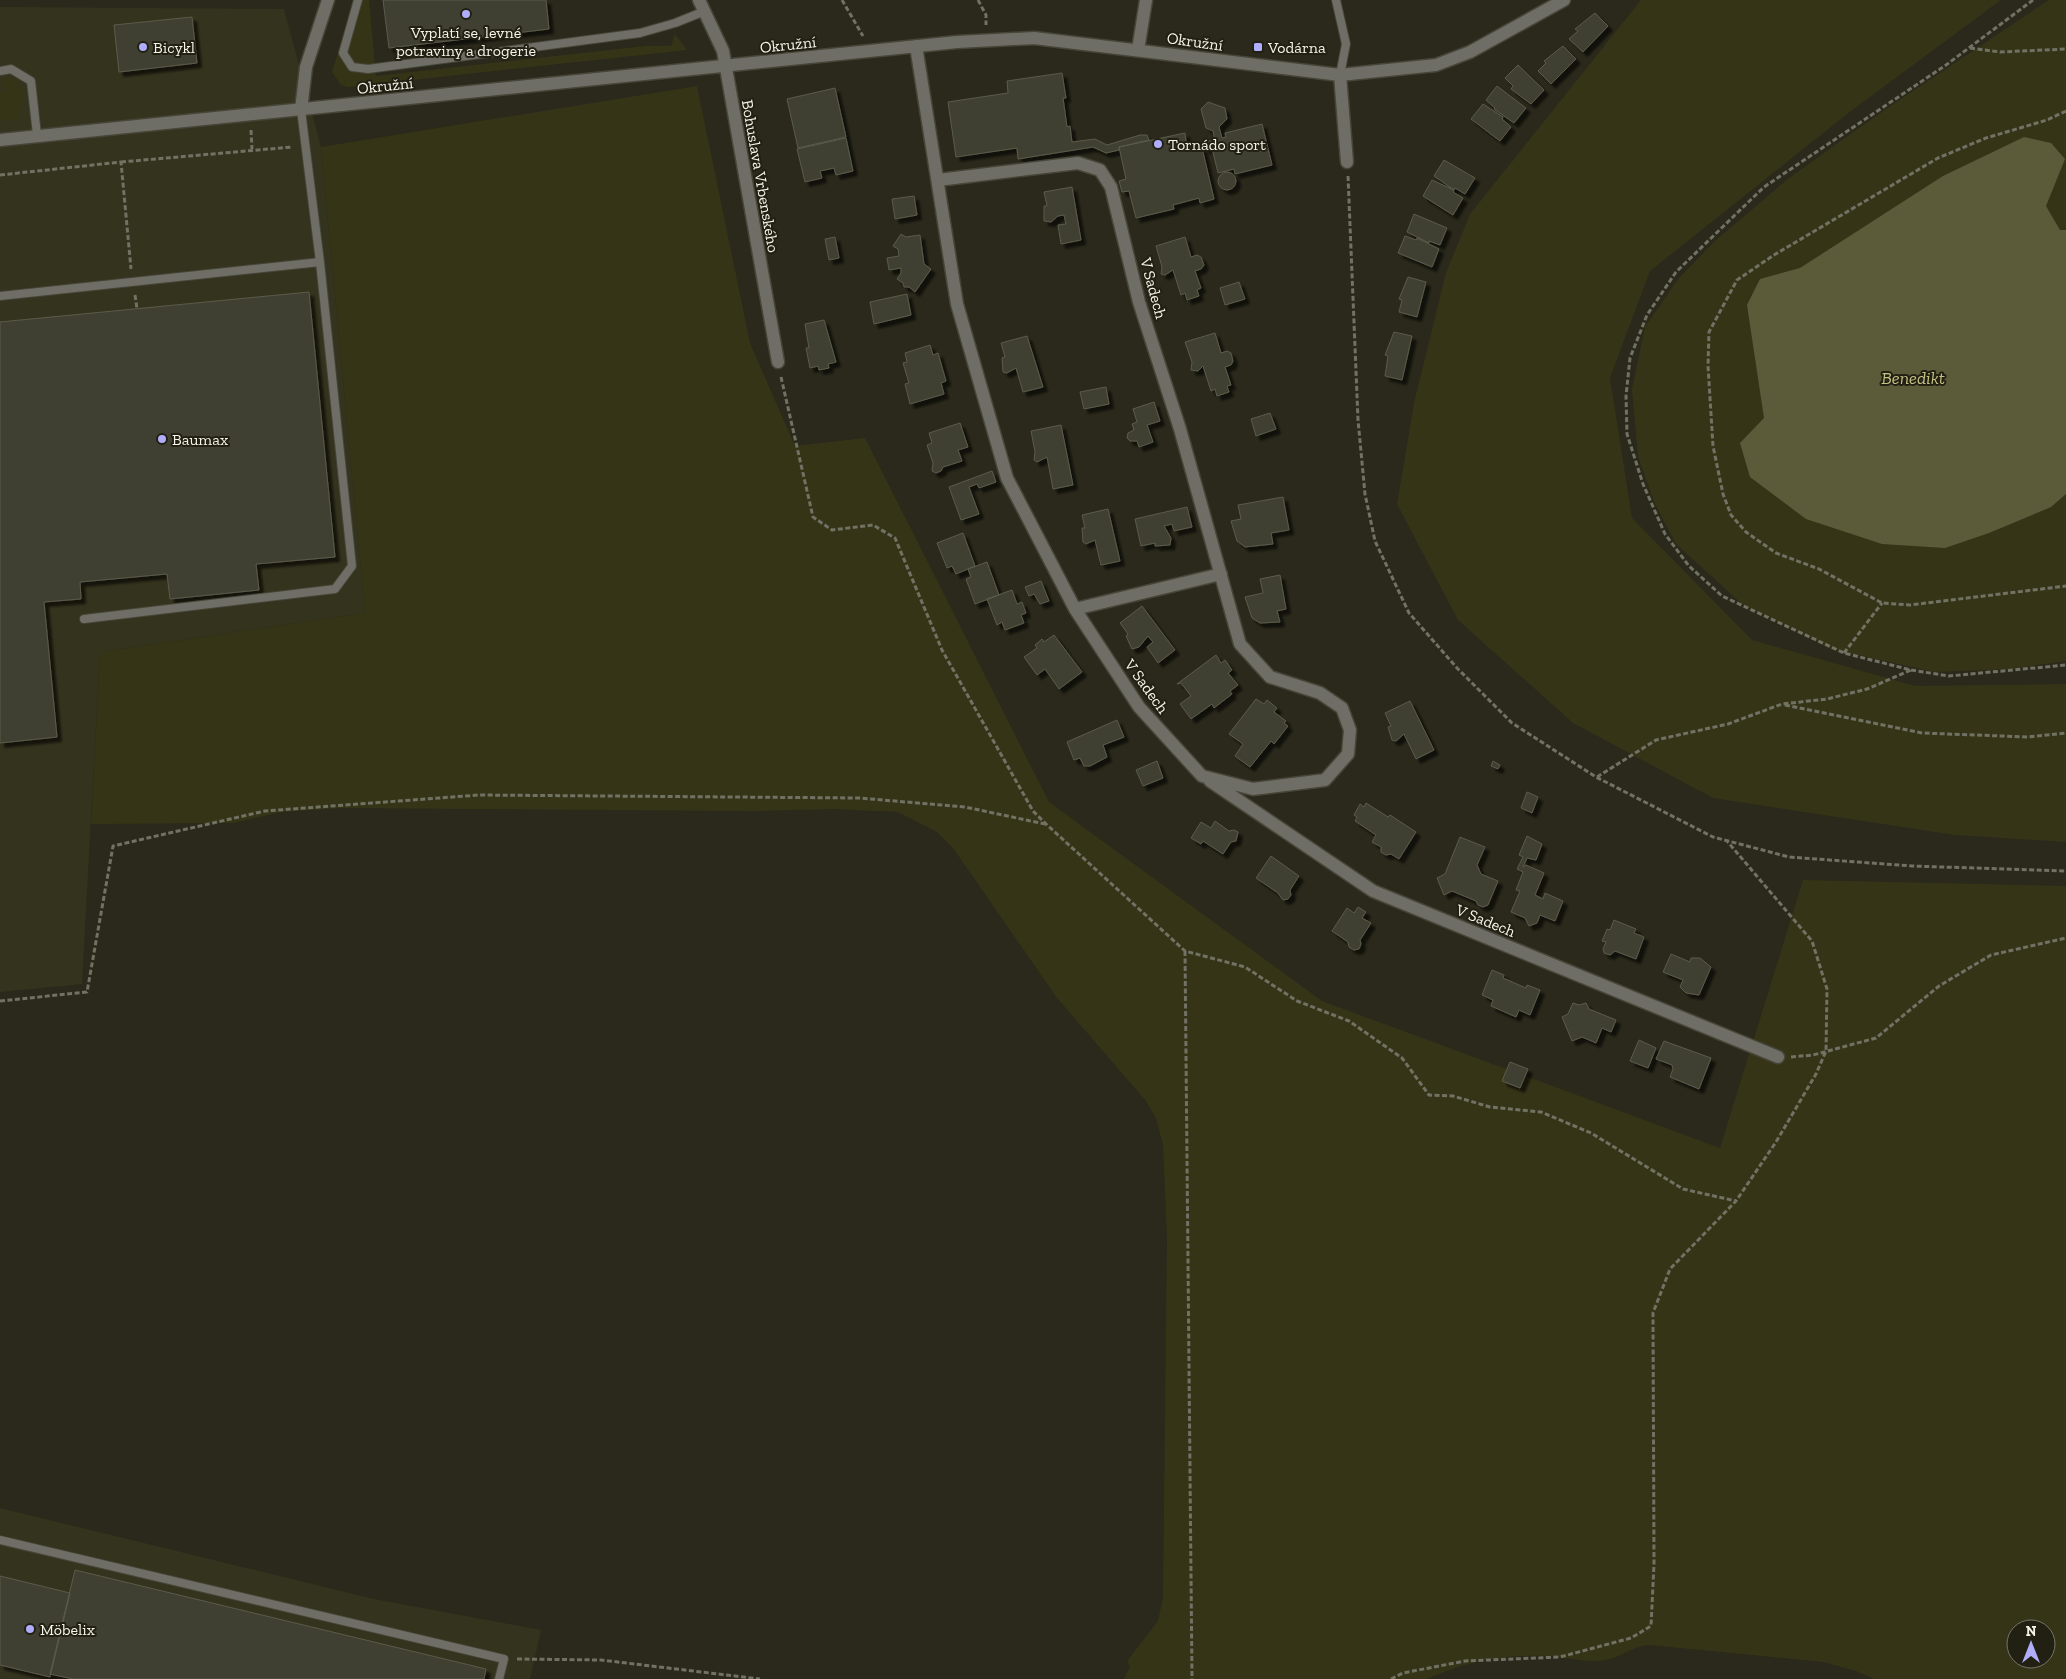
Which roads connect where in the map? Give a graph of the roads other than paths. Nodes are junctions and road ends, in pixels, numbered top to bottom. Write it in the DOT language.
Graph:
graph roads {
  1 [pos="328,0"];
  2 [pos="358,0"];
  3 [pos="1146,0"];
  4 [pos="1336,0"];
  5 [pos="1564,0"];
  6 [pos="702,5"];
  7 [pos="916,46"];
  8 [pos="1138,50"];
  9 [pos="726,67"];
  10 [pos="0,71"];
  11 [pos="1340,75"];
  12 [pos="301,110"];
  13 [pos="37,136"];
  14 [pos="0,140"];
  15 [pos="1347,162"];
  16 [pos="938,180"];
  17 [pos="320,262"];
  18 [pos="0,296"];
  19 [pos="778,362"];
  20 [pos="1220,574"];
  21 [pos="1075,609"];
  22 [pos="84,619"];
  23 [pos="1202,776"];
  24 [pos="1778,1058"];
  25 [pos="0,1540"];
  26 [pos="499,1679"];
  1 -- 12 [label="street"];
  2 -- 6 [label="lane"];
  3 -- 8 [label="street"];
  4 -- 11 [label="lane"];
  5 -- 11 [label="street, Okružní"];
  6 -- 9 [label="street, Bohuslava Vrbenského"];
  7 -- 8 [label="street, Okružní"];
  7 -- 9 [label="street, Okružní"];
  7 -- 16 [label="street, V Sadech"];
  8 -- 11 [label="street, Okružní"];
  9 -- 12 [label="street, Okružní"];
  9 -- 19 [label="street, Bohuslava Vrbenského"];
  10 -- 13 [label="lane"];
  11 -- 15 [label="street"];
  12 -- 13 [label="street, Okružní"];
  12 -- 17 [label="lane"];
  13 -- 14 [label="street, Okružní"];
  16 -- 20 [label="street, V Sadech"];
  16 -- 21 [label="street, V Sadech"];
  17 -- 18 [label="lane"];
  17 -- 22 [label="lane"];
  20 -- 21 [label="street"];
  20 -- 23 [label="street, V Sadech"];
  21 -- 23 [label="street, V Sadech"];
  23 -- 24 [label="street, V Sadech"];
  25 -- 26 [label="lane"];
}
